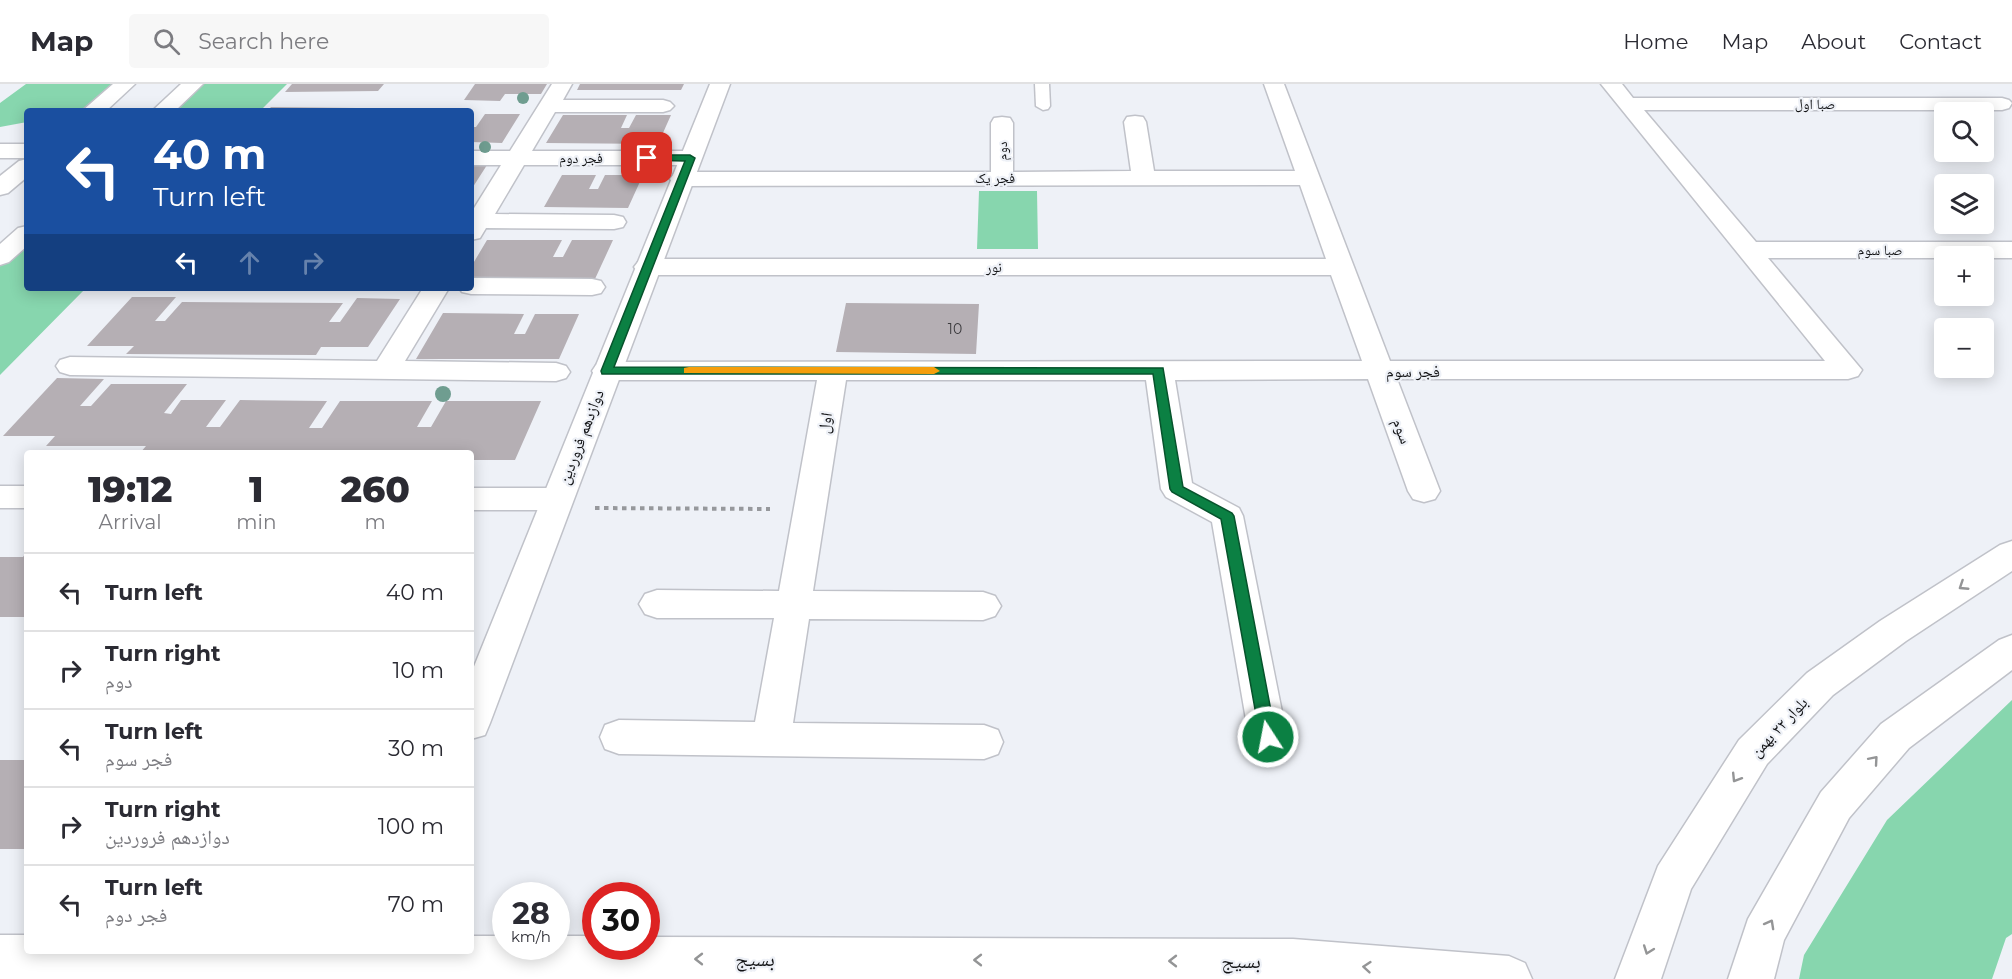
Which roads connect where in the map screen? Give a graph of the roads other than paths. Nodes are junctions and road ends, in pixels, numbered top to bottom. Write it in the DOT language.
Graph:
graph roads {
  1 [pos="125,84"];
  2 [pos="193,84"];
  3 [pos="562,84"];
  4 [pos="720,84"];
  5 [pos="1042,84"];
  6 [pos="1274,84"];
  7 [pos="1619,94"];
  8 [pos="2002,104"];
  9 [pos="549,106"];
  10 [pos="663,106"];
  11 [pos="1043,106"];
  12 [pos="97,108"];
  13 [pos="166,108"];
  14 [pos="1134,122"];
  15 [pos="1002,123"];
  16 [pos="0,151"];
  17 [pos="24,151"];
  18 [pos="474,158"];
  19 [pos="517,158"];
  20 [pos="24,168"];
  21 [pos="686,169"];
  22 [pos="1002,178"];
  23 [pos="1144,178"];
  24 [pos="1309,178"];
  25 [pos="0,188"];
  26 [pos="614,222"];
  27 [pos="474,223"];
  28 [pos="474,225"];
  29 [pos="24,236"];
  30 [pos="1749,250"];
  31 [pos="2012,250"];
  32 [pos="0,257"];
  33 [pos="647,267"];
  34 [pos="1341,267"];
  35 [pos="474,286"];
  36 [pos="592,287"];
  37 [pos="434,291"];
  38 [pos="70,366"];
  39 [pos="384,370"];
  40 [pos="606,371"];
  41 [pos="833,371"];
  42 [pos="1159,371"];
  43 [pos="1379,371"];
  44 [pos="556,372"];
  45 [pos="1424,491"];
  46 [pos="0,497"];
  47 [pos="24,497"];
  48 [pos="474,499"];
  49 [pos="554,503"];
  50 [pos="2012,554"];
  51 [pos="657,604"];
  52 [pos="794,605"];
  53 [pos="983,606"];
  54 [pos="2012,650"];
  55 [pos="474,715"];
  56 [pos="619,737"];
  57 [pos="1268,737"];
  58 [pos="771,739"];
  59 [pos="984,742"];
  60 [pos="383,955"];
  61 [pos="0,957"];
  62 [pos="1509,979"];
  63 [pos="1638,979"];
  64 [pos="1751,979"];
  1 -- 12 [label="street"];
  2 -- 13 [label="street"];
  3 -- 9 [label="street"];
  4 -- 21 [label="street, دوازدهم فروردین"];
  5 -- 11 [label="lane"];
  6 -- 24 [label="street, سوم"];
  7 -- 8 [label="street, صبا اول"];
  7 -- 30 [label="street, فجر سوم"];
  9 -- 10 [label="street"];
  9 -- 19 [label="street"];
  14 -- 23 [label="street"];
  15 -- 22 [label="street, دوم"];
  16 -- 17 [label="street"];
  18 -- 19 [label="street, فجر دوم"];
  19 -- 21 [label="street, فجر دوم"];
  19 -- 27 [label="street"];
  20 -- 25 [label="street"];
  21 -- 22 [label="street, فجر یک"];
  21 -- 33 [label="street, دوازدهم فروردین"];
  22 -- 23 [label="street, فجر یک"];
  23 -- 24 [label="street, فجر یک"];
  24 -- 34 [label="street, سوم"];
  26 -- 28 [label="street"];
  29 -- 32 [label="street"];
  30 -- 31 [label="street, صبا سوم"];
  30 -- 43 [label="street, فجر سوم"];
  33 -- 34 [label="street, نور"];
  33 -- 40 [label="street, دوازدهم فروردین"];
  34 -- 43 [label="street, سوم"];
  35 -- 36 [label="street"];
  37 -- 39 [label="street"];
  38 -- 39 [label="street"];
  39 -- 44 [label="street"];
  40 -- 41 [label="street, فجر سوم"];
  40 -- 49 [label="street, دوازدهم فروردین"];
  41 -- 42 [label="street, فجر سوم"];
  41 -- 52 [label="street, اول"];
  42 -- 43 [label="street, فجر سوم"];
  42 -- 57 [label="street"];
  43 -- 45 [label="street, سوم"];
  46 -- 47 [label="street"];
  48 -- 49 [label="street"];
  49 -- 55 [label="street, دوازدهم فروردین"];
  50 -- 63 [label="street, بلوار ۲۲ بهمن, one-way"];
  51 -- 52 [label="street"];
  52 -- 53 [label="street"];
  52 -- 58 [label="street, اول"];
  64 -- 54 [label="street, one-way"];
  56 -- 58 [label="street"];
  58 -- 59 [label="street"];
  60 -- 61 [label="street, بسیج"];
  62 -- 60 [label="street, بسیج, one-way"];
}
